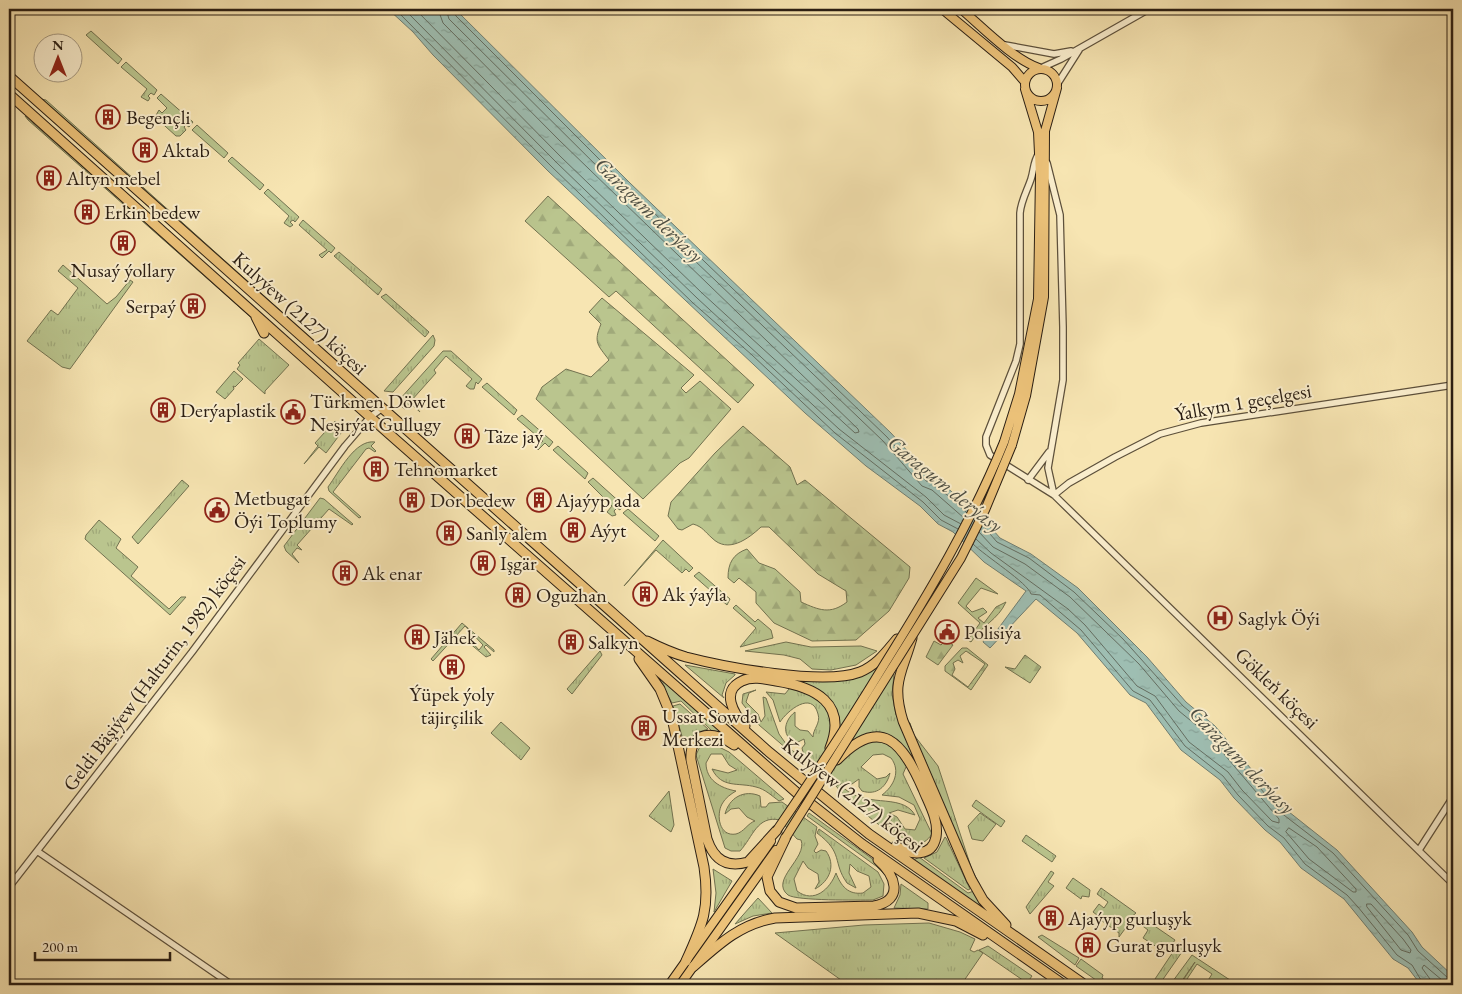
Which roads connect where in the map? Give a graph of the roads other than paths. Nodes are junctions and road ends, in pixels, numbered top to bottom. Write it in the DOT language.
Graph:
graph roads {
  1 [pos="942,9"];
  2 [pos="961,9"];
  3 [pos="1149,9"];
  4 [pos="1005,45"];
  5 [pos="1081,48"];
  6 [pos="1041,68"];
  7 [pos="9,76"];
  8 [pos="1025,86"];
  9 [pos="1057,86"];
  10 [pos="9,94"];
  11 [pos="1039,152"];
  12 [pos="1046,161"];
  13 [pos="254,312"];
  14 [pos="264,333"];
  15 [pos="1453,385"];
  16 [pos="381,410"];
  17 [pos="370,417"];
  18 [pos="1050,452"];
  19 [pos="1028,480"];
  20 [pos="1054,495"];
  21 [pos="908,636"];
  22 [pos="637,637"];
  23 [pos="630,647"];
  24 [pos="784,678"];
  25 [pos="768,752"];
  26 [pos="829,761"];
  27 [pos="762,763"];
  28 [pos="919,770"];
  29 [pos="1453,797"];
  30 [pos="777,830"];
  31 [pos="869,834"];
  32 [pos="786,837"];
  33 [pos="862,844"];
  34 [pos="1419,850"];
  35 [pos="37,851"];
  36 [pos="1453,884"];
  37 [pos="9,888"];
  38 [pos="1028,945"];
  39 [pos="1017,952"];
  40 [pos="690,964"];
  41 [pos="232,985"];
  42 [pos="669,985"];
  43 [pos="680,985"];
  44 [pos="1064,985"];
  45 [pos="1085,985"];
  1 -- 8 [label="main road"];
  2 -- 4 [label="main road"];
  3 -- 5 [label="street"];
  4 -- 5 [label="street"];
  4 -- 6 [label="main road"];
  5 -- 6 [label="street"];
  5 -- 9 [label="street"];
  6 -- 8 [label="main road"];
  6 -- 9 [label="main road"];
  7 -- 16 [label="highway, Kulyýew (2127) köçesi"];
  8 -- 9 [label="main road"];
  8 -- 11 [label="main road"];
  9 -- 12 [label="main road"];
  10 -- 13 [label="highway, Kulyýew (2127) köçesi"];
  11 -- 19 [label="street, Gökleň köçesi"];
  11 -- 21 [label="main road, bridge"];
  12 -- 18 [label="street"];
  12 -- 21 [label="main road, bridge"];
  13 -- 14 [label="highway"];
  13 -- 17 [label="highway, Kulyýew (2127) köçesi"];
  15 -- 20 [label="street, Ýalkym 1 geçelgesi"];
  16 -- 17 [label="street, Geldi Bäşiýew (Halturin, 1982) köçesi"];
  16 -- 22 [label="highway, Kulyýew (2127) köçesi"];
  17 -- 23 [label="highway, Kulyýew (2127) köçesi"];
  17 -- 35 [label="street, Geldi Bäşiýew (Halturin, 1982) köçesi"];
  18 -- 19 [label="street"];
  18 -- 20 [label="street"];
  19 -- 20 [label="street, Gökleň köçesi"];
  20 -- 34 [label="street, Gökleň köçesi"];
  21 -- 24 [label="highway, bridge"];
  21 -- 26 [label="main road, bridge"];
  21 -- 28 [label="highway"];
  22 -- 24 [label="highway"];
  22 -- 25 [label="highway, Kulyýew (2127) köçesi"];
  23 -- 27 [label="highway, Kulyýew (2127) köçesi"];
  23 -- 40 [label="highway"];
  24 -- 25 [label="highway"];
  24 -- 26 [label="highway, bridge"];
  25 -- 31 [label="highway, Kulyýew (2127) köçesi"];
  26 -- 28 [label="highway"];
  26 -- 30 [label="main road, bridge"];
  26 -- 32 [label="main road, bridge"];
  27 -- 30 [label="highway"];
  27 -- 33 [label="highway, Kulyýew (2127) köçesi"];
  28 -- 31 [label="highway"];
  28 -- 38 [label="highway"];
  29 -- 34 [label="street"];
  30 -- 40 [label="main road"];
  31 -- 38 [label="highway, Kulyýew (2127) köçesi"];
  32 -- 33 [label="highway"];
  32 -- 40 [label="main road"];
  33 -- 39 [label="highway, Kulyýew (2127) köçesi"];
  34 -- 36 [label="street, Gökleň köçesi"];
  35 -- 37 [label="street, Geldi Bäşiýew (Halturin, 1982) köçesi"];
  35 -- 41 [label="street"];
  38 -- 45 [label="highway, Kulyýew (2127) köçesi"];
  39 -- 40 [label="highway"];
  39 -- 44 [label="highway, Kulyýew (2127) köçesi"];
  40 -- 42 [label="main road"];
  40 -- 43 [label="main road"];
}
